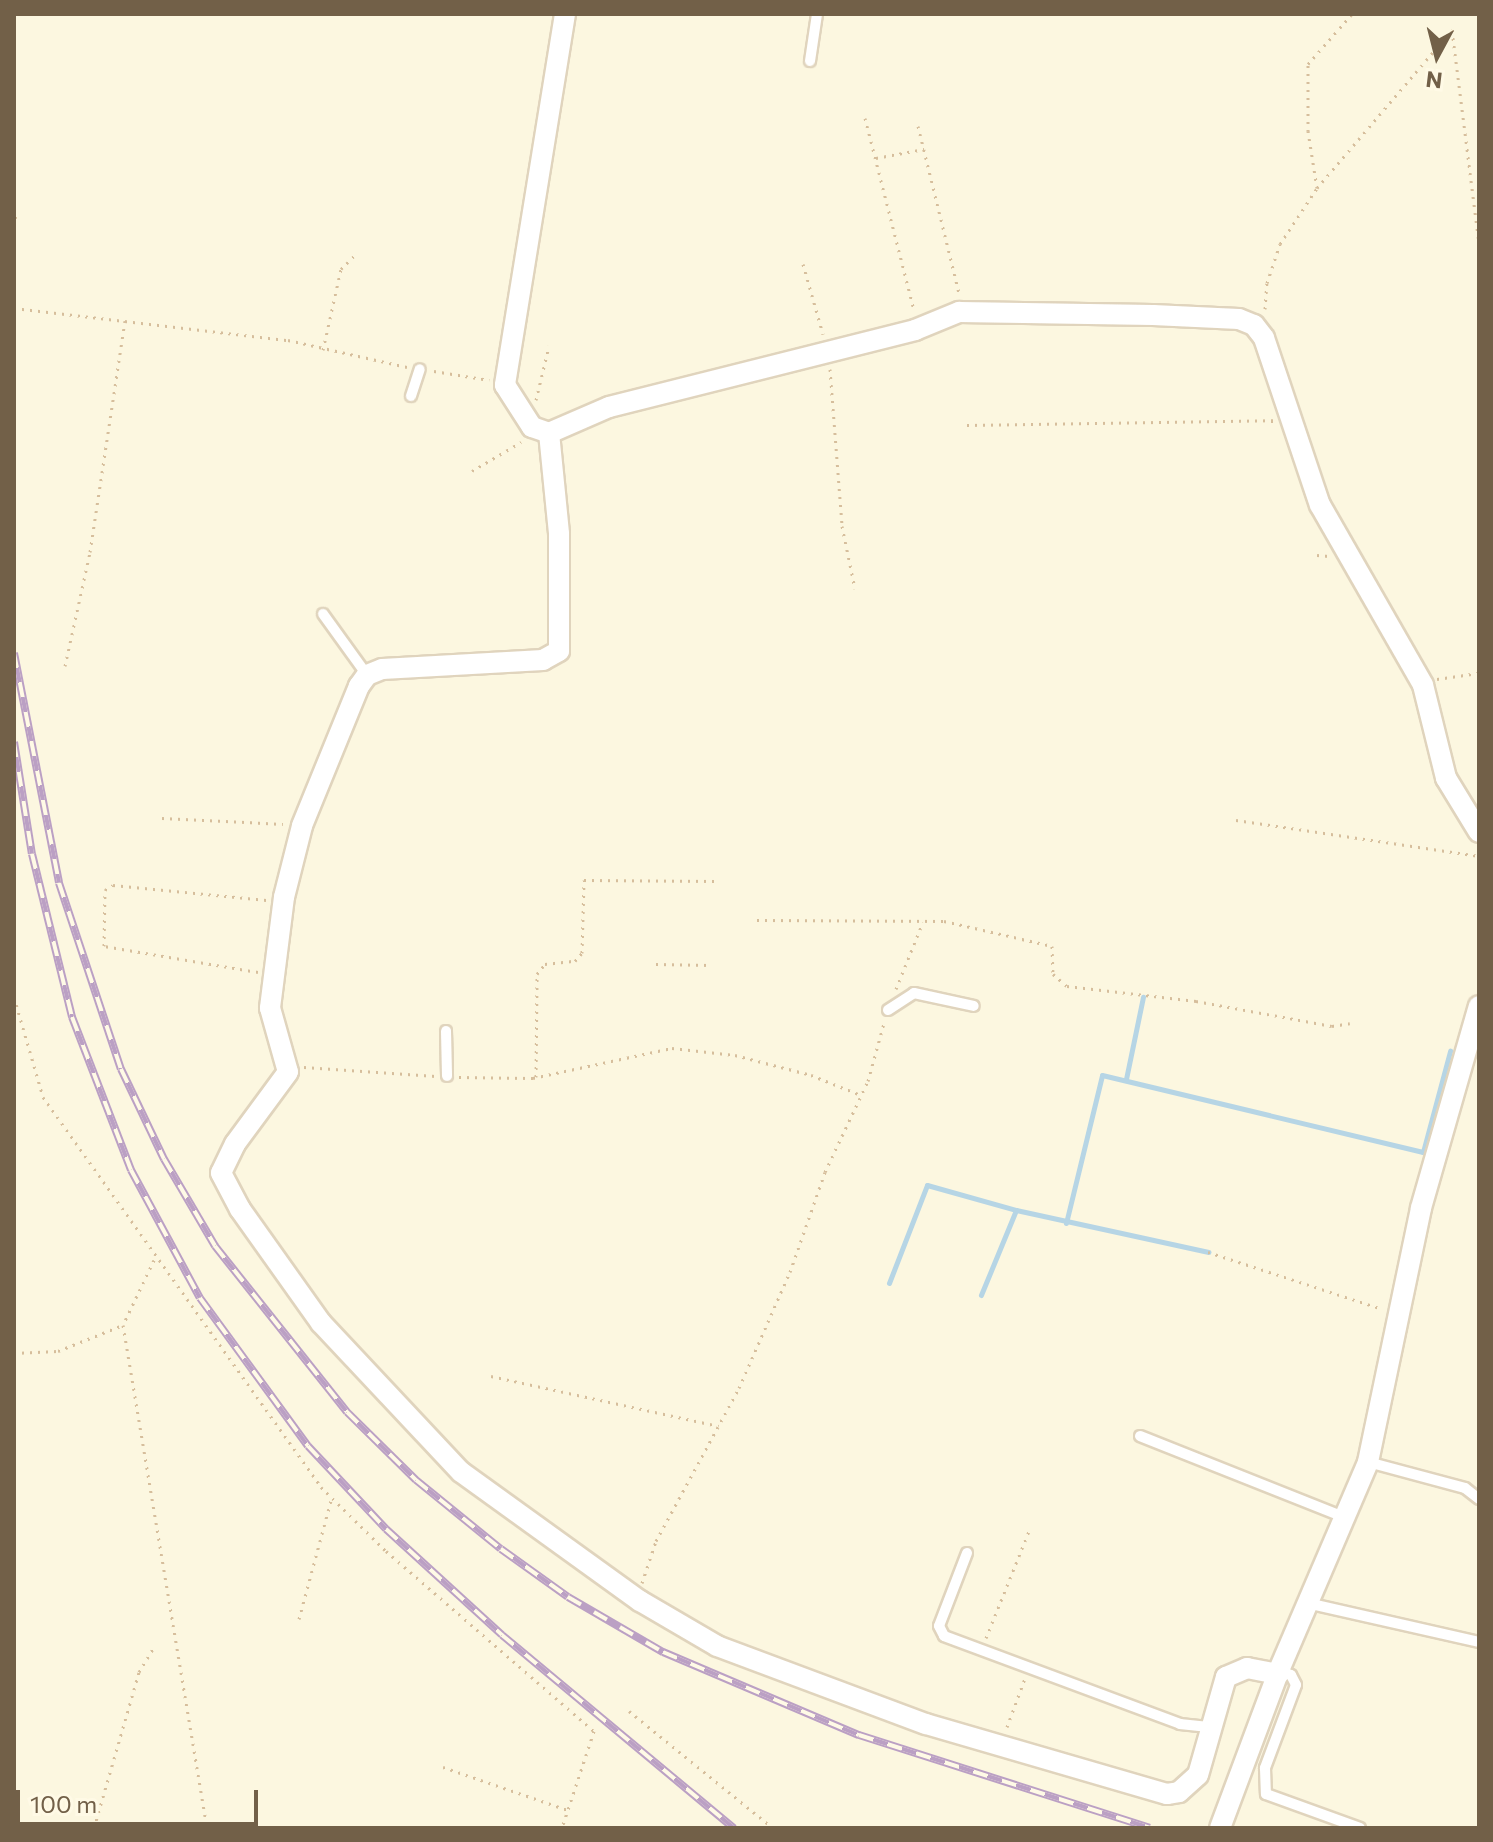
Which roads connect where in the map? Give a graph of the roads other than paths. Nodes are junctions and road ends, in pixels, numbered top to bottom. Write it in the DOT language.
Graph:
graph roads {
  1 [pos="565,14"];
  2 [pos="817,14"];
  3 [pos="810,61"];
  4 [pos="420,369"];
  5 [pos="411,396"];
  6 [pos="539,429"];
  7 [pos="323,614"];
  8 [pos="367,675"];
  9 [pos="1479,832"];
  10 [pos="974,1006"];
  11 [pos="1479,1006"];
  12 [pos="888,1010"];
  13 [pos="446,1031"];
  14 [pos="447,1076"];
  15 [pos="1140,1436"];
  16 [pos="1368,1462"];
  17 [pos="1479,1499"];
  18 [pos="1344,1517"];
  19 [pos="967,1553"];
  20 [pos="1307,1603"];
  21 [pos="1479,1642"];
  22 [pos="1279,1672"];
  23 [pos="1211,1727"];
  24 [pos="1222,1824"];
  25 [pos="1360,1828"];
  1 -- 6 [label="street"];
  2 -- 3 [label="lane"];
  4 -- 5 [label="lane"];
  6 -- 8 [label="street"];
  6 -- 9 [label="street"];
  7 -- 8 [label="lane"];
  8 -- 23 [label="street"];
  10 -- 12 [label="lane"];
  11 -- 16 [label="street"];
  13 -- 14 [label="lane"];
  15 -- 18 [label="lane"];
  16 -- 17 [label="lane"];
  16 -- 18 [label="street"];
  18 -- 20 [label="street"];
  19 -- 23 [label="lane"];
  20 -- 21 [label="lane"];
  20 -- 22 [label="street"];
  22 -- 23 [label="street"];
  22 -- 24 [label="street"];
  22 -- 25 [label="lane"];
}
